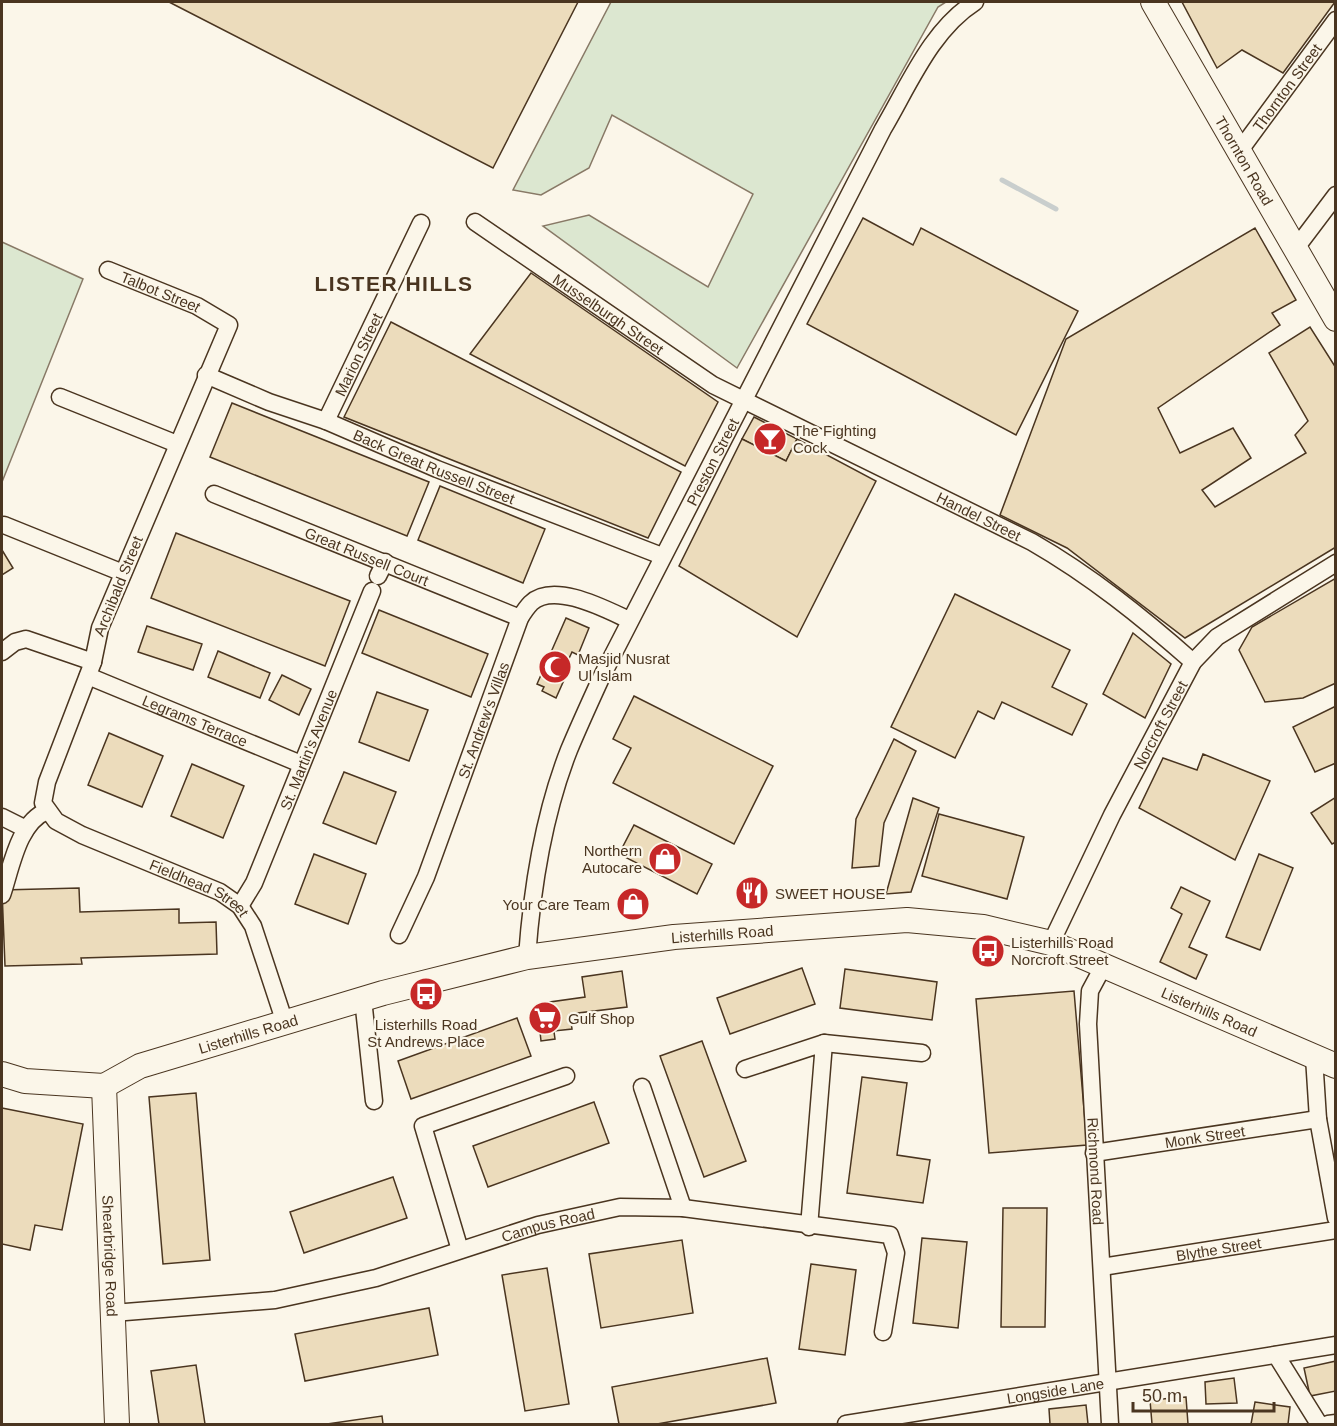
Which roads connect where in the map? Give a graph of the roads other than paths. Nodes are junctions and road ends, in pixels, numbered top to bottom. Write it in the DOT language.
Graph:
graph roads {
  1 [pos="975,2"];
  2 [pos="1153,2"];
  3 [pos="1335,20"];
  4 [pos="1238,153"];
  5 [pos="1335,195"];
  6 [pos="421,222"];
  7 [pos="475,222"];
  8 [pos="1296,248"];
  9 [pos="108,270"];
  10 [pos="214,314"];
  11 [pos="1335,319"];
  12 [pos="206,375"];
  13 [pos="60,397"];
  14 [pos="743,402"];
  15 [pos="326,421"];
  16 [pos="177,444"];
  17 [pos="214,494"];
  18 [pos="4,525"];
  19 [pos="663,556"];
  20 [pos="1335,563"];
  21 [pos="123,573"];
  22 [pos="378,577"];
  23 [pos="520,618"];
  24 [pos="629,620"];
  25 [pos="2,652"];
  26 [pos="1193,662"];
  27 [pos="90,669"];
  28 [pos="301,764"];
  29 [pos="47,811"];
  30 [pos="2,817"];
  31 [pos="26,829"];
  32 [pos="2,895"];
  33 [pos="240,906"];
  34 [pos="399,935"];
  35 [pos="1051,943"];
  36 [pos="527,957"];
  37 [pos="1104,965"];
  38 [pos="363,999"];
  39 [pos="285,1023"];
  40 [pos="824,1043"];
  41 [pos="922,1053"];
  42 [pos="1325,1062"];
  43 [pos="746,1069"];
  44 [pos="2,1074"];
  45 [pos="566,1076"];
  46 [pos="104,1086"];
  47 [pos="642,1087"];
  48 [pos="374,1101"];
  49 [pos="1318,1119"];
  50 [pos="1094,1153"];
  51 [pos="683,1208"];
  52 [pos="1335,1218"];
  53 [pos="809,1227"];
  54 [pos="1335,1230"];
  55 [pos="460,1250"];
  56 [pos="1102,1267"];
  57 [pos="113,1312"];
  58 [pos="883,1332"];
  59 [pos="1335,1345"];
  60 [pos="1276,1355"];
  61 [pos="1107,1381"];
  62 [pos="1335,1423"];
  63 [pos="117,1425"];
  64 [pos="846,1425"];
  65 [pos="1110,1425"];
  66 [pos="1319,1425"];
  67 [pos="1328,1425"];
  1 -- 14 [label="street, Preston Street"];
  2 -- 4 [label="street, Thornton Road"];
  3 -- 4 [label="street, Thornton Street"];
  4 -- 8 [label="street, Thornton Road"];
  5 -- 8 [label="street"];
  6 -- 15 [label="street, Marion Street"];
  7 -- 14 [label="street, Musselburgh Street"];
  8 -- 11 [label="street, Thornton Road"];
  9 -- 10 [label="street, Talbot Street"];
  10 -- 12 [label="street, Archibald Street"];
  12 -- 15 [label="street, Back Great Russell Street"];
  12 -- 16 [label="street, Archibald Street"];
  13 -- 16 [label="street"];
  14 -- 19 [label="street, Preston Street"];
  14 -- 26 [label="street, Handel Street"];
  15 -- 19 [label="street, Back Great Russell Street"];
  16 -- 21 [label="street, Archibald Street"];
  17 -- 22 [label="street, Great Russell Court"];
  18 -- 21 [label="street"];
  19 -- 24 [label="street, Preston Street"];
  20 -- 26 [label="street, Norcroft Street"];
  21 -- 27 [label="street, Archibald Street"];
  22 -- 23 [label="street, Great Russell Court"];
  22 -- 28 [label="street, St. Martin's Avenue"];
  23 -- 24 [label="street, St. Andrew's Villas"];
  23 -- 34 [label="street, St. Andrew's Villas"];
  24 -- 36 [label="street, Preston Street"];
  25 -- 27 [label="street, Legrams Terrace"];
  26 -- 35 [label="street, Norcroft Street"];
  27 -- 28 [label="street, Legrams Terrace"];
  27 -- 29 [label="street, Archibald Street"];
  28 -- 33 [label="street, St. Martin's Avenue"];
  29 -- 31 [label="street"];
  29 -- 33 [label="street, Fieldhead Street"];
  30 -- 31 [label="street"];
  31 -- 32 [label="street"];
  33 -- 39 [label="street, Fieldhead Street"];
  35 -- 36 [label="street, Listerhills Road"];
  35 -- 37 [label="street, Listerhills Road"];
  36 -- 38 [label="street, Listerhills Road"];
  37 -- 42 [label="street, Listerhills Road"];
  37 -- 50 [label="street, Richmond Road"];
  38 -- 39 [label="street, Listerhills Road"];
  38 -- 48 [label="street"];
  39 -- 46 [label="street, Listerhills Road"];
  40 -- 41 [label="street"];
  40 -- 43 [label="street"];
  40 -- 53 [label="street"];
  42 -- 49 [label="street"];
  44 -- 46 [label="street"];
  45 -- 55 [label="street"];
  46 -- 57 [label="street, Shearbridge Road"];
  47 -- 51 [label="street"];
  49 -- 50 [label="street, Monk Street"];
  49 -- 52 [label="street"];
  50 -- 56 [label="street, Richmond Road"];
  51 -- 53 [label="street, Campus Road"];
  51 -- 55 [label="street, Campus Road"];
  53 -- 58 [label="street, Campus Road"];
  54 -- 56 [label="street, Blythe Street"];
  55 -- 57 [label="street, Campus Road"];
  56 -- 61 [label="street, Richmond Road"];
  57 -- 63 [label="street, Shearbridge Road"];
  59 -- 60 [label="street, Longside Lane"];
  60 -- 61 [label="street, Longside Lane"];
  60 -- 66 [label="street"];
  61 -- 64 [label="street, Longside Lane"];
  61 -- 65 [label="street, Richmond Road"];
  62 -- 67 [label="street"];
}
